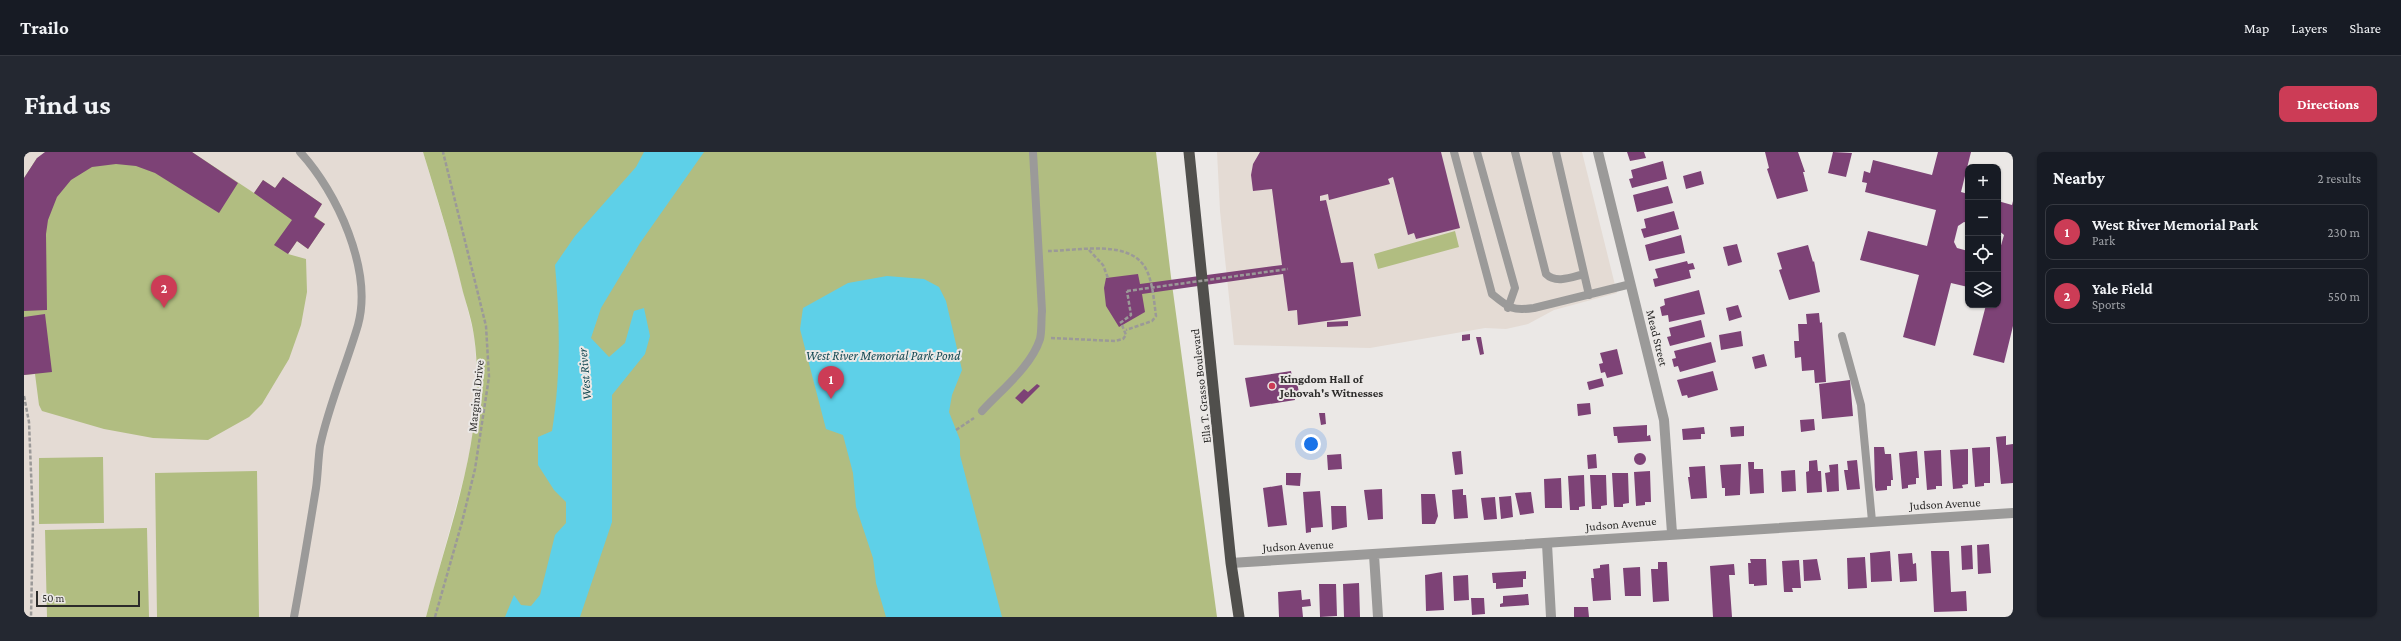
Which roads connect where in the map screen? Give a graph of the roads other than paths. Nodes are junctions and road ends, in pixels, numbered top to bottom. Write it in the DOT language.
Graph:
graph roads {
  1 [pos="300,152"];
  2 [pos="1032,152"];
  3 [pos="1189,152"];
  4 [pos="1454,152"];
  5 [pos="1477,152"];
  6 [pos="1515,152"];
  7 [pos="1556,152"];
  8 [pos="1598,152"];
  9 [pos="1584,274"];
  10 [pos="1631,284"];
  11 [pos="1589,294"];
  12 [pos="1508,308"];
  13 [pos="1842,336"];
  14 [pos="982,411"];
  15 [pos="2013,513"];
  16 [pos="1872,521"];
  17 [pos="1672,533"];
  18 [pos="1546,544"];
  19 [pos="1374,555"];
  20 [pos="1231,563"];
  21 [pos="294,617"];
  22 [pos="1239,617"];
  23 [pos="1378,617"];
  24 [pos="1551,617"];
  1 -- 21 [label="lane"];
  2 -- 14 [label="lane"];
  3 -- 20 [label="highway, Ella T. Grasso Boulevard"];
  4 -- 12 [label="lane"];
  5 -- 12 [label="lane"];
  6 -- 9 [label="lane"];
  7 -- 9 [label="lane"];
  8 -- 10 [label="street, Mead Street"];
  9 -- 11 [label="lane"];
  10 -- 11 [label="lane"];
  10 -- 17 [label="street, Mead Street"];
  11 -- 12 [label="lane"];
  13 -- 16 [label="lane"];
  15 -- 16 [label="street, Judson Avenue"];
  16 -- 17 [label="street, Judson Avenue"];
  17 -- 18 [label="street, Judson Avenue"];
  18 -- 19 [label="street, Judson Avenue"];
  18 -- 24 [label="street"];
  19 -- 20 [label="street, Judson Avenue"];
  19 -- 23 [label="street"];
  20 -- 22 [label="highway, Ella T. Grasso Boulevard"];
}
